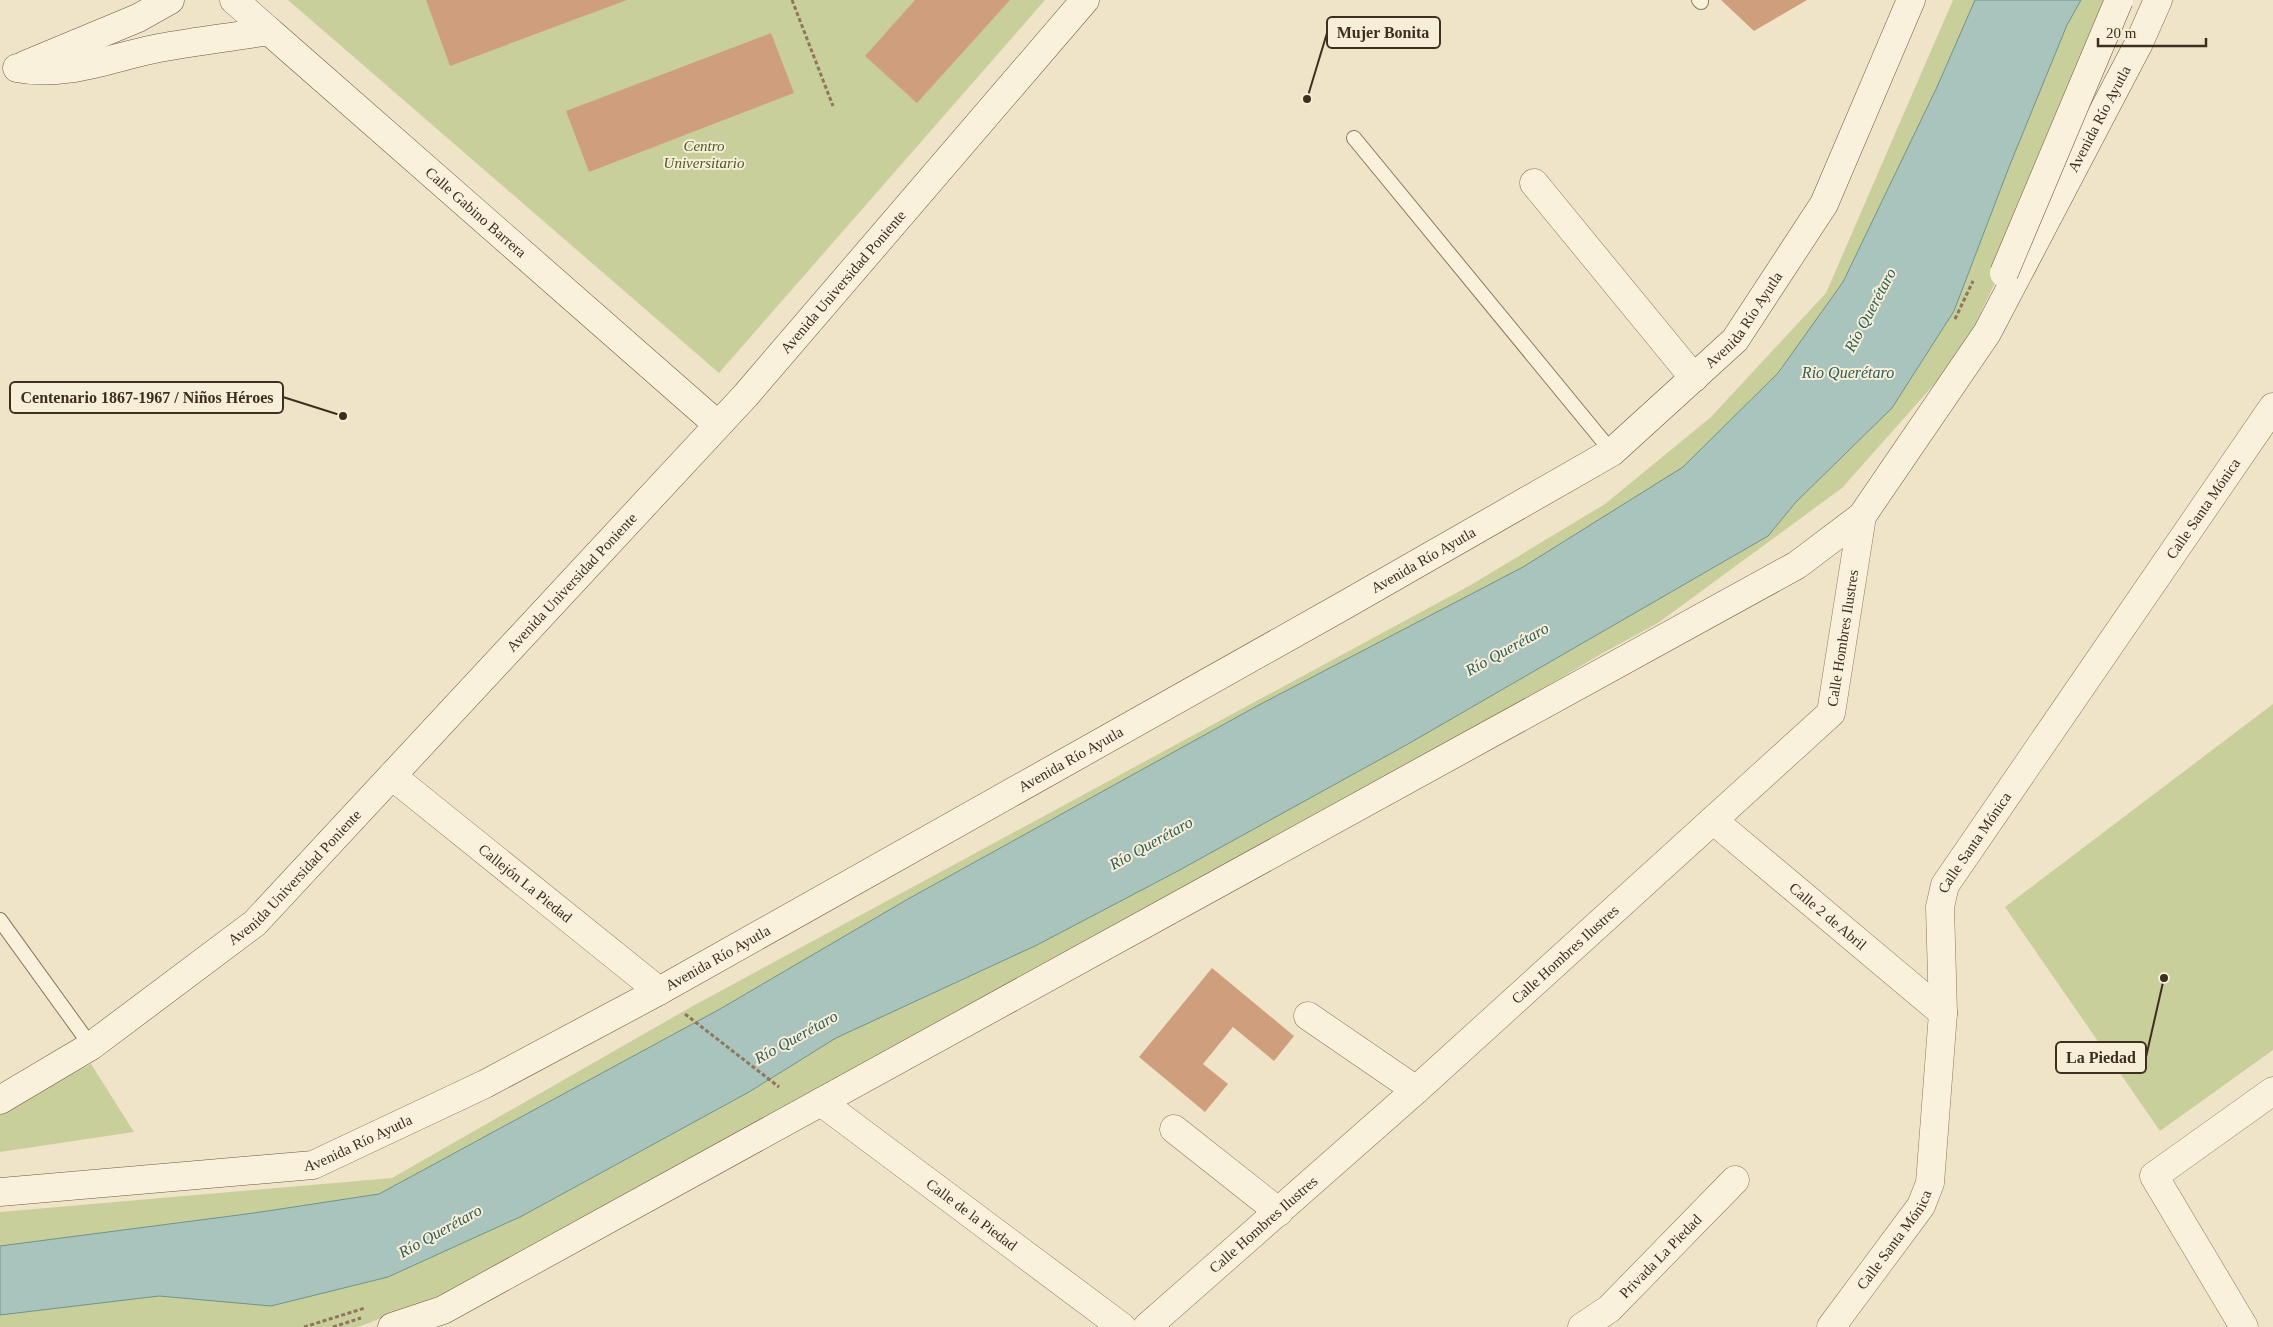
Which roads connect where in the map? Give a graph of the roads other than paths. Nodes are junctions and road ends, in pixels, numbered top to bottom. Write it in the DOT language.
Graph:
graph roads {
  1 [pos="170,0"];
  2 [pos="234,0"];
  3 [pos="1085,0"];
  4 [pos="1911,0"];
  5 [pos="2120,0"];
  6 [pos="2158,0"];
  7 [pos="269,31"];
  8 [pos="9,71"];
  9 [pos="1354,138"];
  10 [pos="1534,183"];
  11 [pos="1987,333"];
  12 [pos="1694,378"];
  13 [pos="2273,407"];
  14 [pos="718,425"];
  15 [pos="1612,452"];
  16 [pos="1862,516"];
  17 [pos="392,776"];
  18 [pos="1713,820"];
  19 [pos="0,920"];
  20 [pos="659,991"];
  21 [pos="1943,1013"];
  22 [pos="1308,1016"];
  23 [pos="91,1046"];
  24 [pos="1416,1090"];
  25 [pos="2273,1090"];
  26 [pos="0,1100"];
  27 [pos="821,1102"];
  28 [pos="1174,1129"];
  29 [pos="1735,1180"];
  30 [pos="0,1192"];
  31 [pos="1279,1212"];
  32 [pos="380,1321"];
  33 [pos="1122,1327"];
  34 [pos="1147,1327"];
  35 [pos="1582,1327"];
  36 [pos="1831,1327"];
  37 [pos="2244,1327"];
  1 -- 8 [label="street"];
  2 -- 7 [label="street, Calle Gabino Barrera"];
  3 -- 14 [label="street, Avenida Universidad Poniente"];
  4 -- 12 [label="street, Avenida Río Ayutla"];
  5 -- 11 [label="street, bridge"];
  6 -- 11 [label="street, Avenida Río Ayutla"];
  7 -- 8 [label="street"];
  7 -- 14 [label="street, Calle Gabino Barrera"];
  9 -- 15 [label="lane"];
  10 -- 12 [label="street"];
  11 -- 16 [label="street, Avenida Río Ayutla"];
  12 -- 15 [label="street, Avenida Río Ayutla"];
  13 -- 21 [label="street, Calle Santa Mónica"];
  14 -- 17 [label="street, Avenida Universidad Poniente"];
  15 -- 20 [label="street, Avenida Río Ayutla"];
  16 -- 18 [label="street, Calle Hombres Ilustres"];
  16 -- 27 [label="street, Avenida Río Ayutla"];
  17 -- 20 [label="street, Callejón La Piedad"];
  17 -- 23 [label="street, Avenida Universidad Poniente"];
  18 -- 21 [label="street, Calle 2 de Abril"];
  18 -- 24 [label="street, Calle Hombres Ilustres"];
  19 -- 23 [label="lane"];
  20 -- 30 [label="street, Avenida Río Ayutla"];
  21 -- 36 [label="street, Calle Santa Mónica"];
  22 -- 24 [label="street"];
  23 -- 26 [label="street, Avenida Universidad Poniente"];
  24 -- 31 [label="street, Calle Hombres Ilustres"];
  25 -- 37 [label="street"];
  27 -- 32 [label="street, Avenida Río Ayutla"];
  27 -- 33 [label="street, Calle de la Piedad"];
  28 -- 31 [label="street"];
  29 -- 35 [label="street, Privada La Piedad"];
  31 -- 34 [label="street, Calle Hombres Ilustres"];
}
